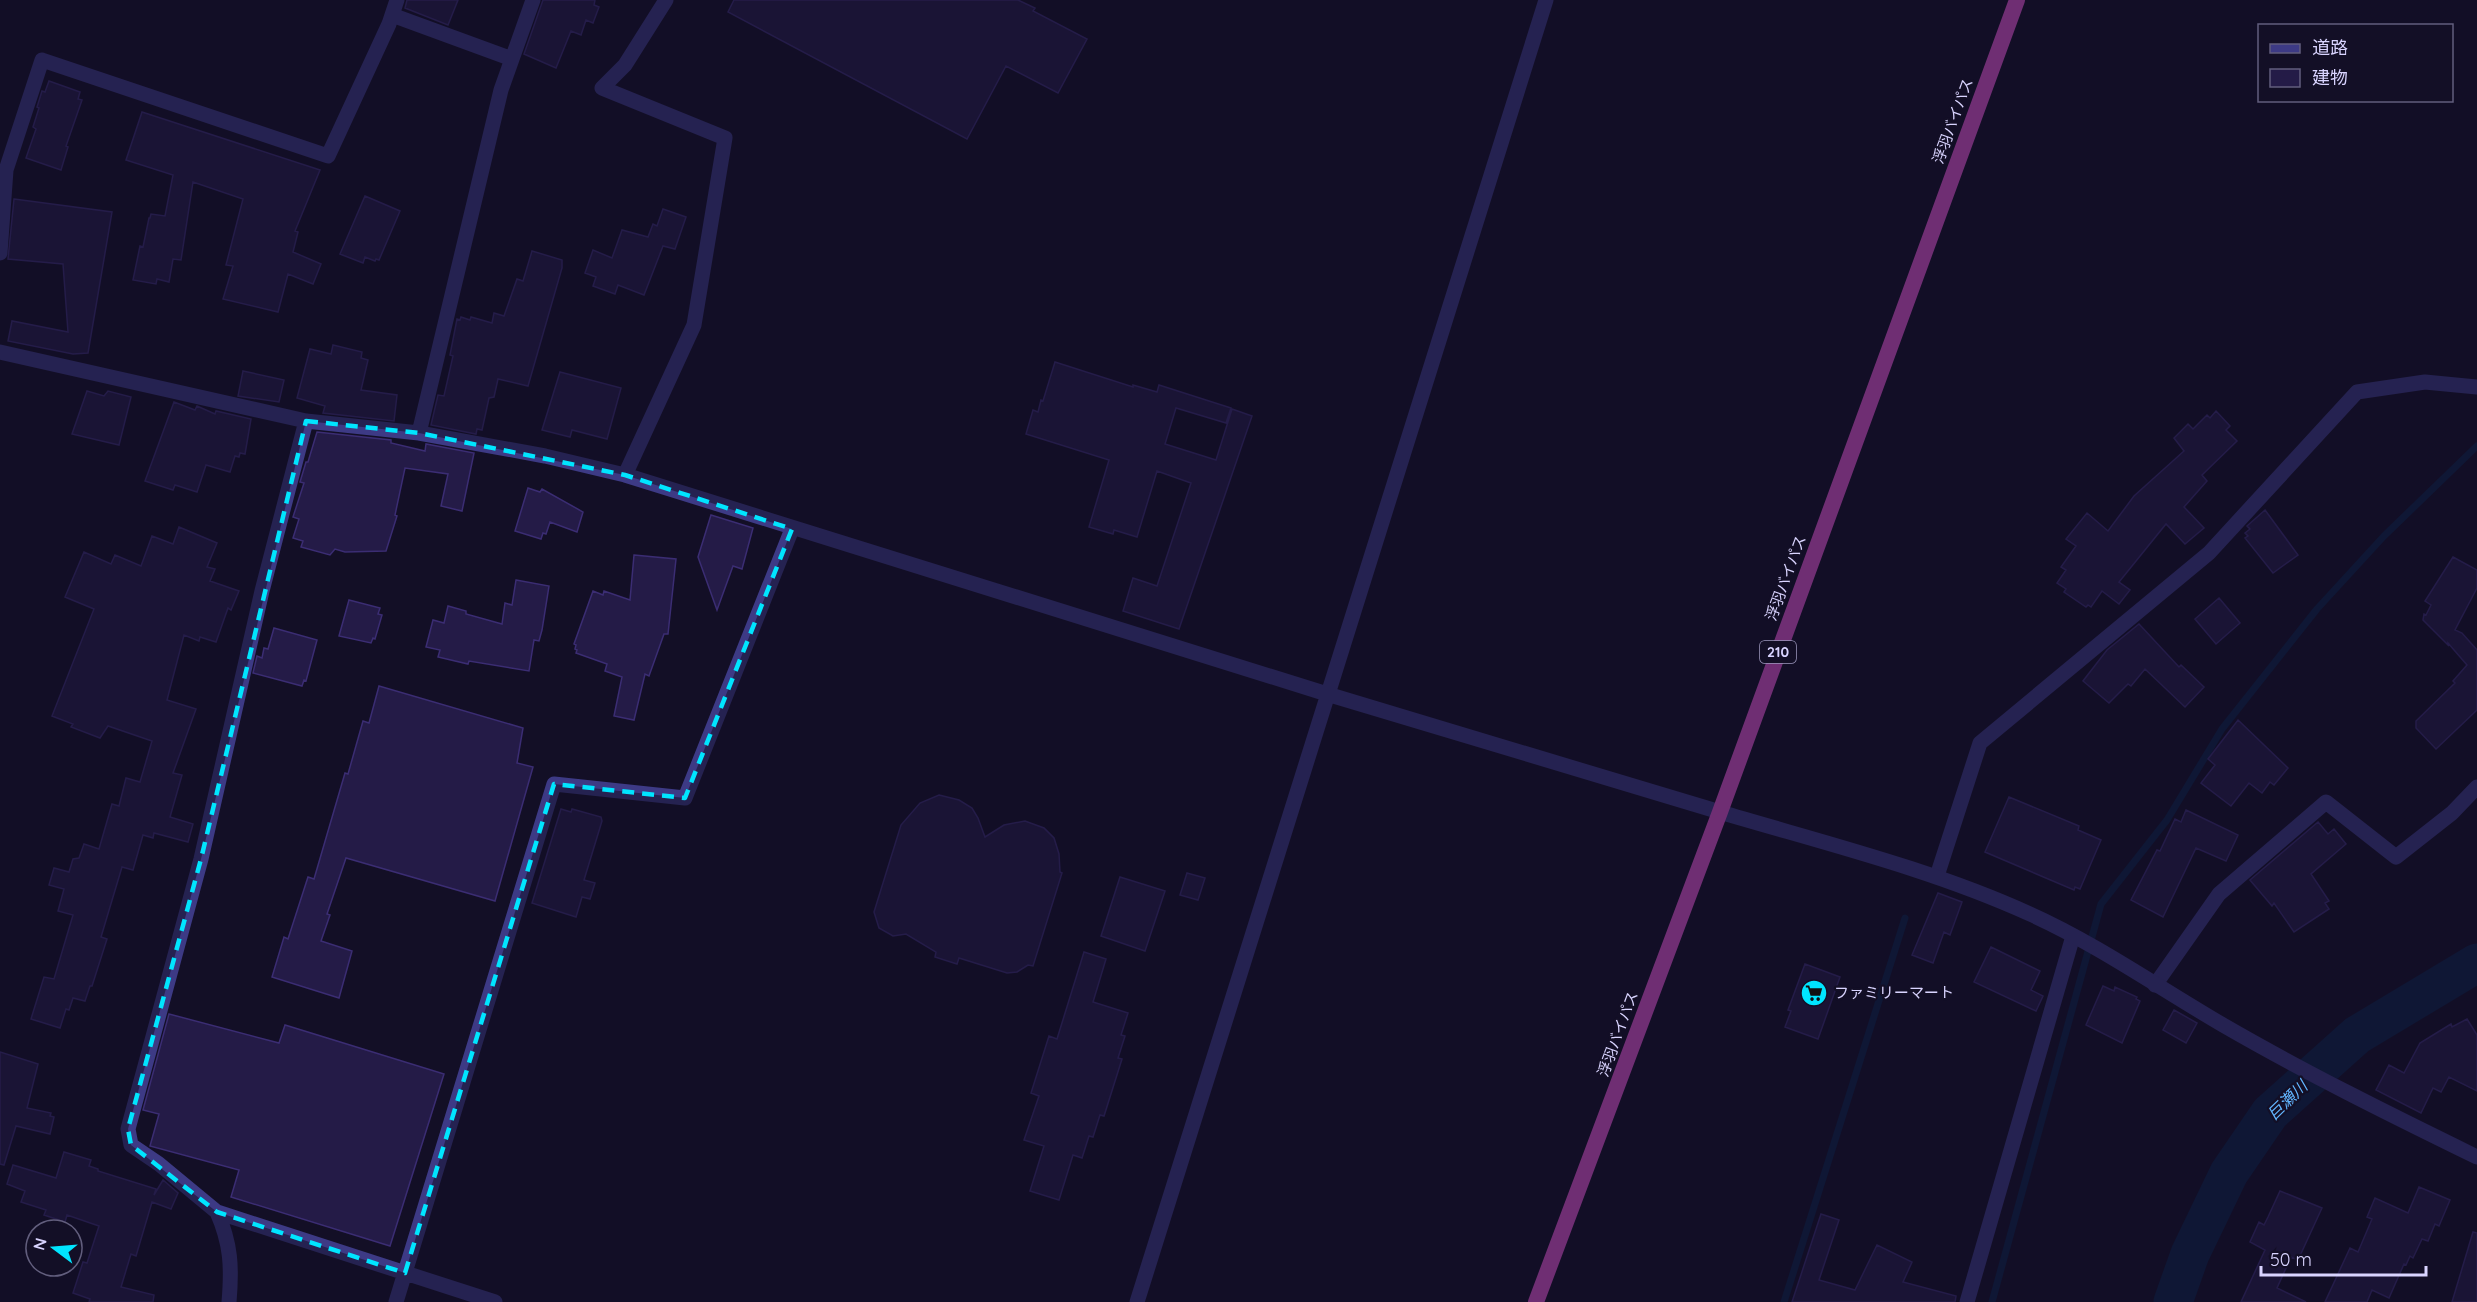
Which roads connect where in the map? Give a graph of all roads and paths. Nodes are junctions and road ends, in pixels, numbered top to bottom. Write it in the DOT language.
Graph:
graph roads {
  1 [pos="397,0"];
  2 [pos="533,0"];
  3 [pos="666,0"];
  4 [pos="1546,0"];
  5 [pos="2017,0"];
  6 [pos="392,15"];
  7 [pos="512,59"];
  8 [pos="0,253"];
  9 [pos="0,352"];
  10 [pos="2477,387"];
  11 [pos="306,422"];
  12 [pos="419,433"];
  13 [pos="625,475"];
  14 [pos="792,529"];
  15 [pos="1327,694"];
  16 [pos="2477,787"];
  17 [pos="1720,812"];
  18 [pos="1937,876"];
  19 [pos="2073,936"];
  20 [pos="2155,985"];
  21 [pos="2477,1156"];
  22 [pos="217,1212"];
  23 [pos="405,1273"];
  24 [pos="229,1302"];
  25 [pos="396,1302"];
  26 [pos="495,1302"];
  27 [pos="1137,1302"];
  28 [pos="1536,1302"];
  29 [pos="1967,1302"];
  1 -- 6 [label="street"];
  2 -- 7 [label="street"];
  3 -- 13 [label="street"];
  4 -- 15 [label="street"];
  5 -- 17 [label="highway, 浮羽バイパス / 210"];
  6 -- 7 [label="street"];
  6 -- 8 [label="street"];
  7 -- 12 [label="street"];
  9 -- 11 [label="street"];
  10 -- 18 [label="street"];
  11 -- 12 [label="street"];
  11 -- 22 [label="street"];
  12 -- 13 [label="street"];
  13 -- 14 [label="street"];
  14 -- 15 [label="street"];
  14 -- 23 [label="street"];
  15 -- 17 [label="street"];
  15 -- 27 [label="street"];
  16 -- 20 [label="street"];
  17 -- 18 [label="street"];
  17 -- 28 [label="highway, 浮羽バイパス / 210"];
  18 -- 19 [label="street"];
  19 -- 20 [label="street"];
  19 -- 29 [label="street"];
  20 -- 21 [label="street"];
  22 -- 23 [label="street"];
  22 -- 24 [label="street"];
  23 -- 25 [label="street"];
  23 -- 26 [label="street"];
}
